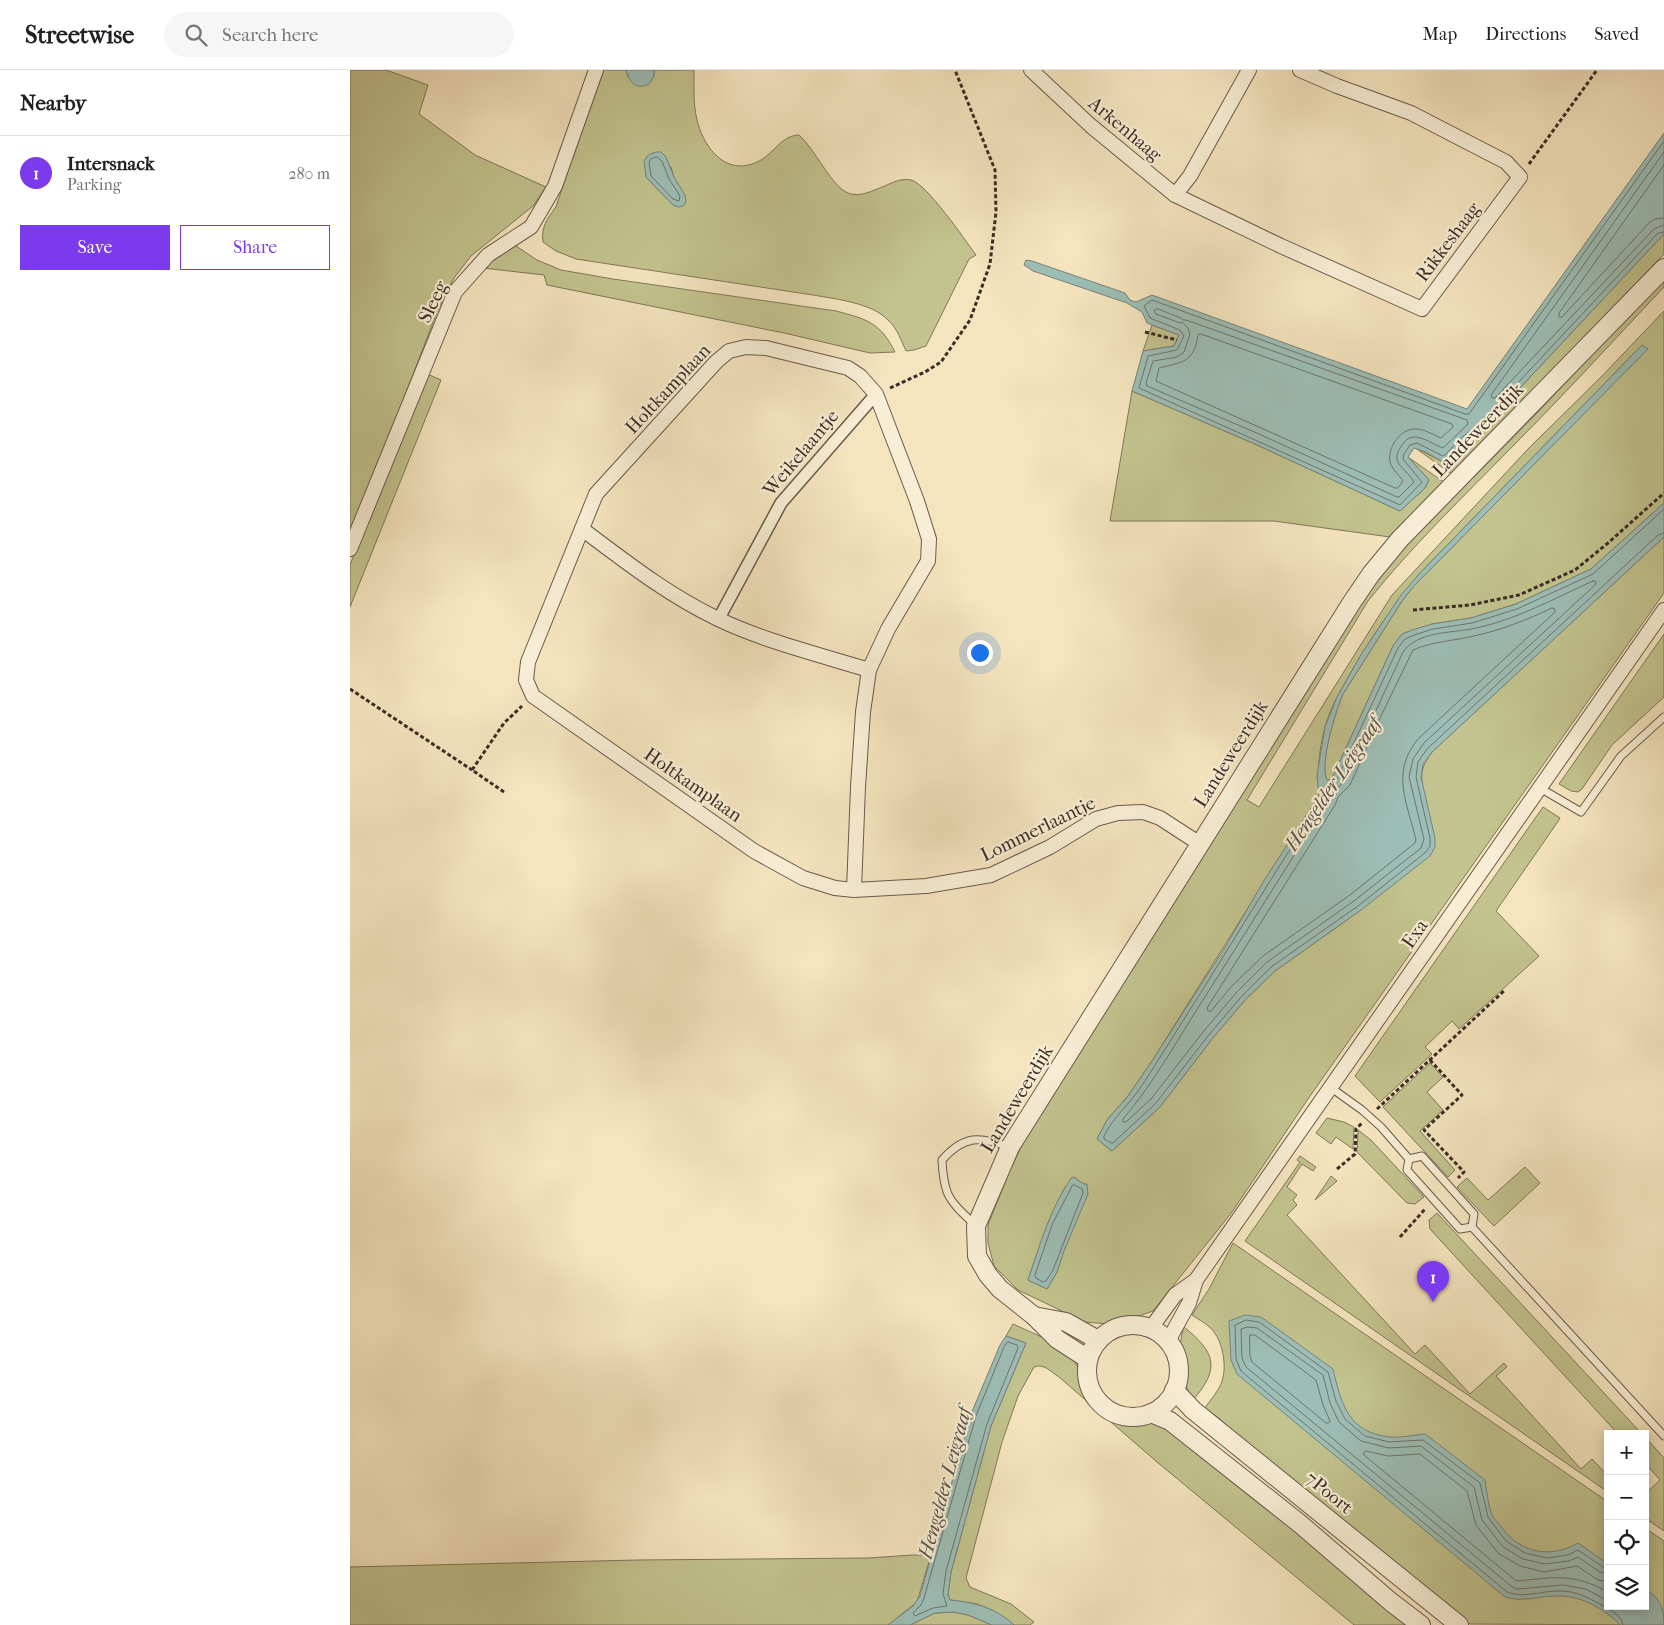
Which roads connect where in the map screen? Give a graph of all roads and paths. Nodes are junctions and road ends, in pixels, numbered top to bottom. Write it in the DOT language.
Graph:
graph roads {
  1 [pos="596,70"];
  2 [pos="955,70"];
  3 [pos="1031,70"];
  4 [pos="1249,70"];
  5 [pos="1300,70"];
  6 [pos="1598,70"];
  7 [pos="1520,177"];
  8 [pos="1175,195"];
  9 [pos="1664,268"];
  10 [pos="1145,332"];
  11 [pos="1177,340"];
  12 [pos="876,394"];
  13 [pos="1664,493"];
  14 [pos="582,529"];
  15 [pos="350,549"];
  16 [pos="1413,610"];
  17 [pos="1664,610"];
  18 [pos="718,620"];
  19 [pos="869,670"];
  20 [pos="350,690"];
  21 [pos="534,696"];
  22 [pos="1664,717"];
  23 [pos="472,770"];
  24 [pos="1540,788"];
  25 [pos="504,792"];
  26 [pos="1200,844"];
  27 [pos="854,890"];
  28 [pos="1505,990"];
  29 [pos="1430,1060"];
  30 [pos="1330,1088"];
  31 [pos="1369,1116"];
  32 [pos="1010,1147"];
  33 [pos="1409,1159"];
  34 [pos="1338,1169"];
  35 [pos="1449,1186"];
  36 [pos="1434,1200"];
  37 [pos="976,1226"];
  38 [pos="1472,1227"];
  39 [pos="1400,1237"];
  40 [pos="1196,1280"];
  41 [pos="1034,1316"];
  42 [pos="1151,1328"];
  43 [pos="1098,1340"];
  44 [pos="1168,1341"];
  45 [pos="1088,1359"];
  46 [pos="1174,1390"];
  47 [pos="1151,1413"];
  48 [pos="1664,1436"];
  49 [pos="1421,1625"];
  50 [pos="1459,1625"];
  1 -- 15 [label="street, Sleeg"];
  2 -- 12 [label="path"];
  3 -- 8 [label="street, Arkenhaag"];
  4 -- 8 [label="street"];
  5 -- 7 [label="street"];
  6 -- 7 [label="path"];
  7 -- 8 [label="street, Rikkeshaag"];
  9 -- 26 [label="street, Landeweerdijk"];
  10 -- 11 [label="path"];
  12 -- 14 [label="street, Holtkamplaan"];
  12 -- 18 [label="street, Weikelaantje"];
  12 -- 19 [label="street, Holtkamplaan"];
  13 -- 16 [label="path"];
  14 -- 18 [label="street"];
  14 -- 21 [label="street, Holtkamplaan"];
  17 -- 24 [label="street, Exa"];
  18 -- 19 [label="street"];
  19 -- 27 [label="street, Holtkamplaan"];
  20 -- 23 [label="path"];
  21 -- 23 [label="path"];
  21 -- 27 [label="street, Holtkamplaan"];
  22 -- 24 [label="lane"];
  23 -- 25 [label="path"];
  24 -- 30 [label="street, Exa"];
  26 -- 27 [label="street, Lommerlaantje"];
  26 -- 32 [label="street, Landeweerdijk"];
  28 -- 29 [label="path"];
  29 -- 31 [label="path"];
  29 -- 35 [label="path"];
  30 -- 31 [label="lane"];
  30 -- 40 [label="street, Exa"];
  31 -- 33 [label="lane"];
  31 -- 34 [label="path"];
  32 -- 37 [label="street, Landeweerdijk"];
  32 -- 37 [label="lane"];
  33 -- 35 [label="lane"];
  33 -- 36 [label="lane"];
  35 -- 38 [label="lane"];
  36 -- 38 [label="lane"];
  36 -- 39 [label="path"];
  37 -- 41 [label="street, Landeweerdijk"];
  38 -- 48 [label="lane"];
  40 -- 42 [label="street"];
  40 -- 44 [label="street"];
  41 -- 43 [label="street, Landeweerdijk"];
  41 -- 45 [label="street, Landeweerdijk"];
  42 -- 43 [label="street"];
  42 -- 44 [label="street"];
  43 -- 45 [label="street"];
  44 -- 46 [label="street"];
  45 -- 47 [label="street"];
  46 -- 47 [label="street"];
  46 -- 50 [label="street, 7Poort"];
  47 -- 49 [label="street"];
}
